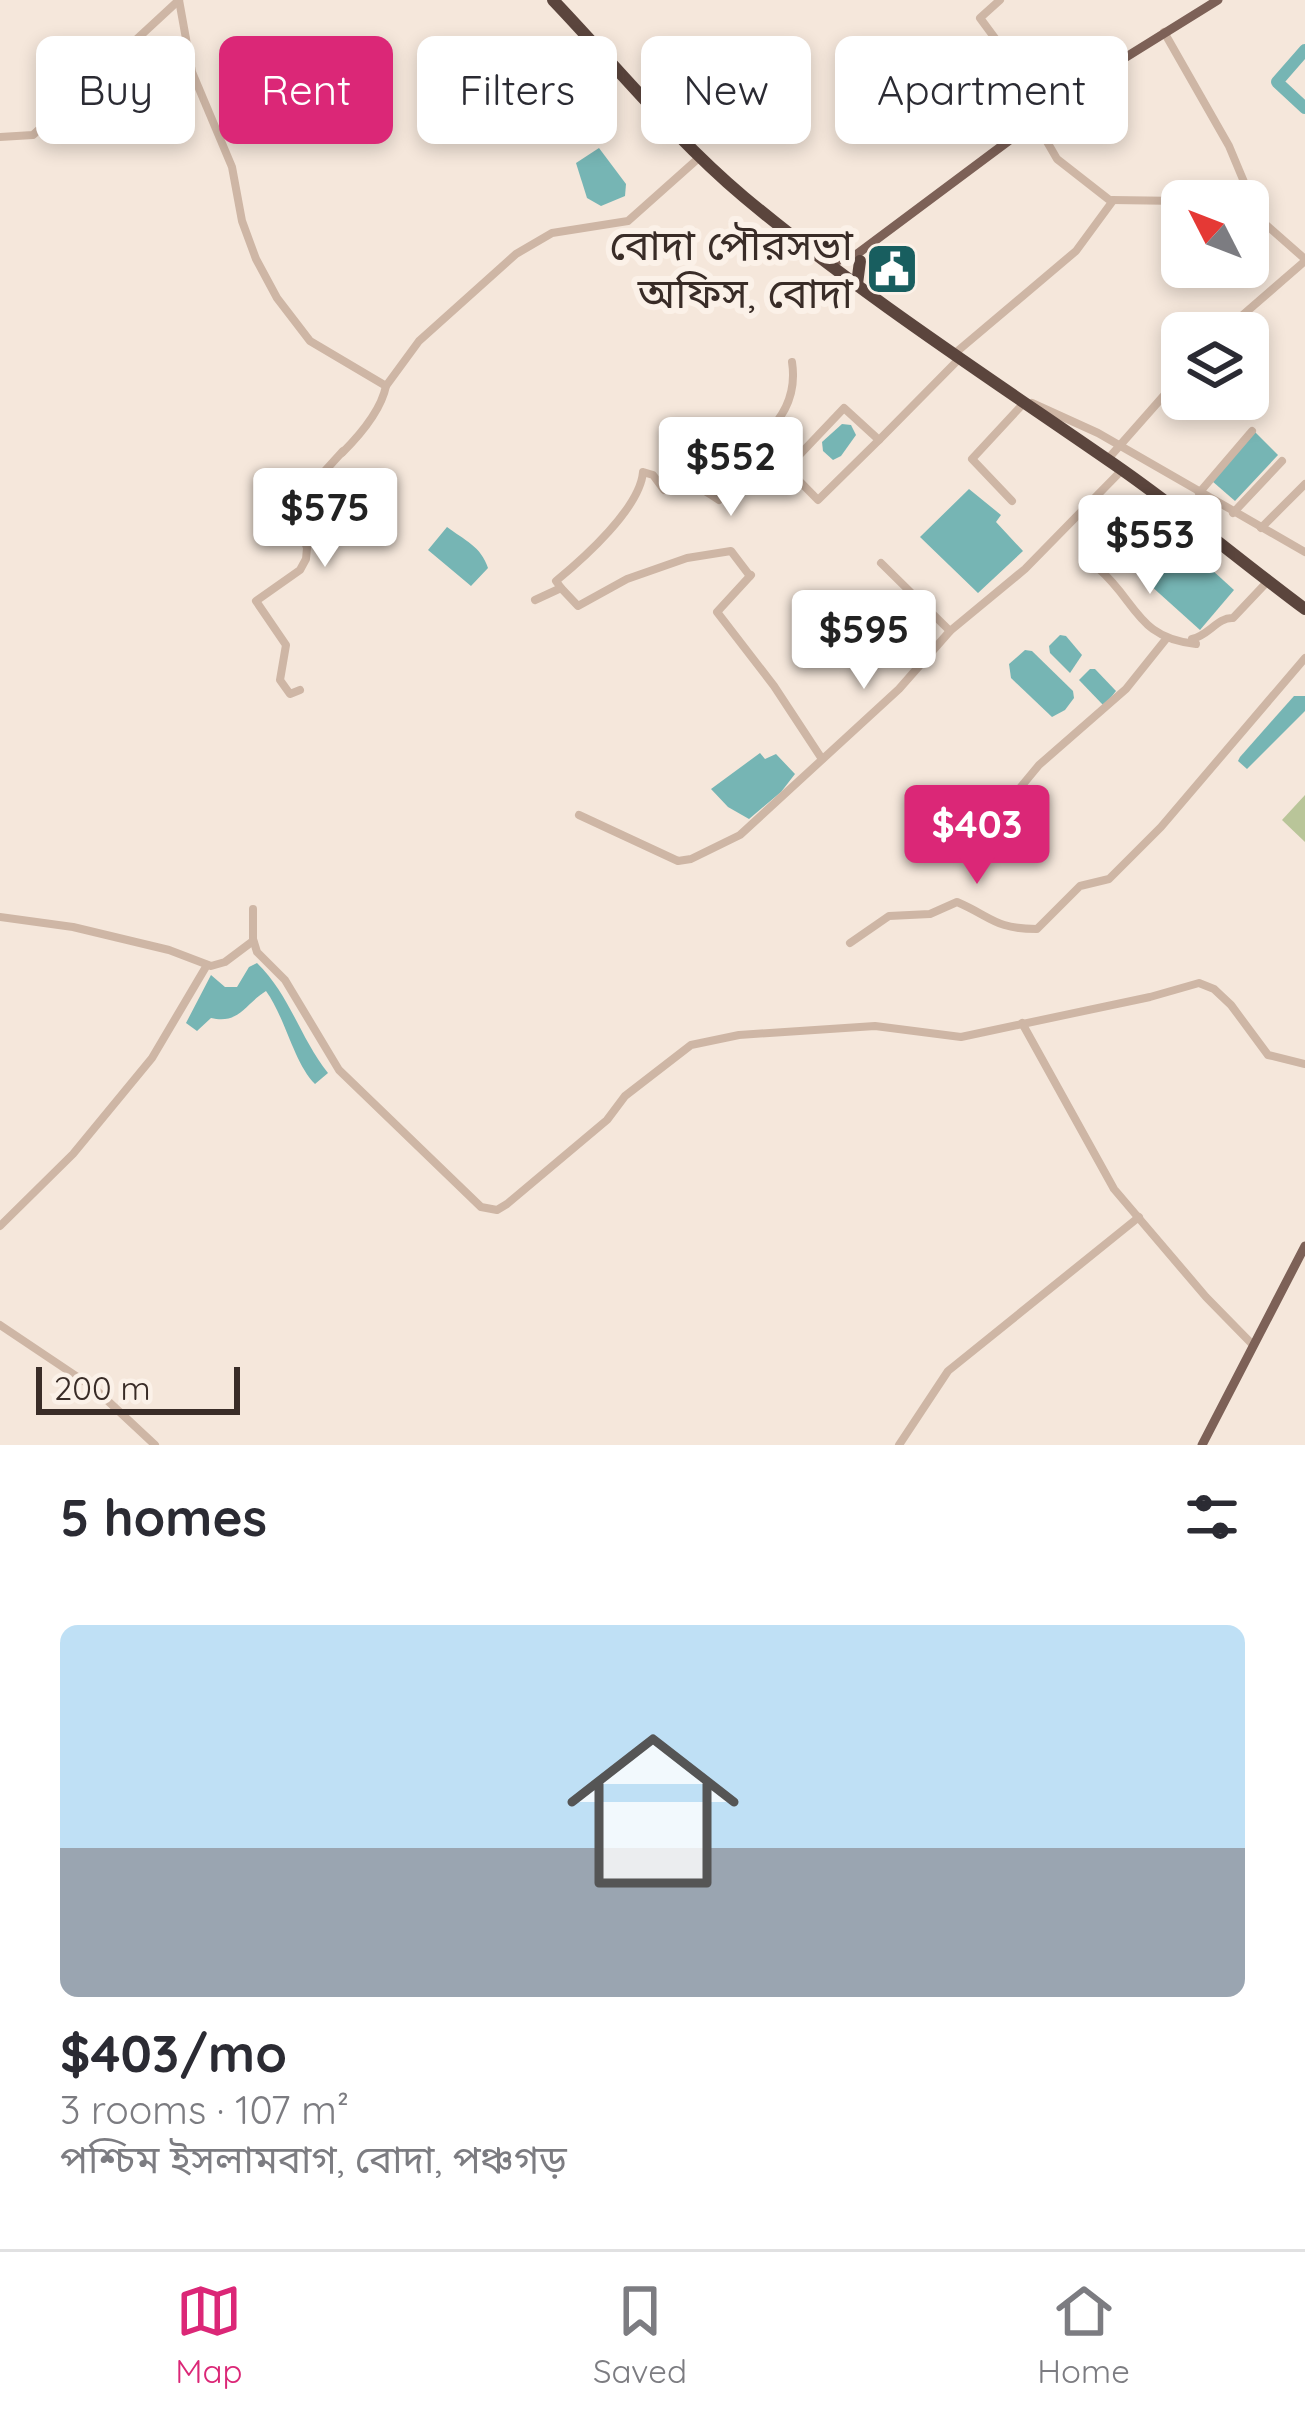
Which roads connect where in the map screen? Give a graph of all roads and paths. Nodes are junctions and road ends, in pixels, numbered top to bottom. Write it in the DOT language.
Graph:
graph roads {
  1 [pos="179,0"];
  2 [pos="553,0"];
  3 [pos="1000,0"];
  4 [pos="1218,0"];
  5 [pos="1163,31"];
  6 [pos="993,36"];
  7 [pos="1128,56"];
  8 [pos="0,137"];
  9 [pos="1004,144"];
  10 [pos="1048,144"];
  11 [pos="701,156"];
  12 [pos="1243,180"];
  13 [pos="1110,200"];
  14 [pos="1161,201"];
  15 [pos="1269,226"];
  16 [pos="876,239"];
  17 [pos="1305,260"];
  18 [pos="860,261"];
  19 [pos="828,264"];
  20 [pos="842,273"];
  21 [pos="857,284"];
  22 [pos="1246,312"];
  23 [pos="957,357"];
  24 [pos="792,362"];
  25 [pos="386,386"];
  26 [pos="1008,395"];
  27 [pos="1161,398"];
  28 [pos="1022,405"];
  29 [pos="1252,431"];
  30 [pos="759,440"];
  31 [pos="879,440"];
  32 [pos="1118,445"];
  33 [pos="1107,460"];
  34 [pos="1282,461"];
  35 [pos="787,468"];
  36 [pos="1122,470"];
  37 [pos="1305,484"];
  38 [pos="1199,493"];
  39 [pos="1012,501"];
  40 [pos="1233,513"];
  41 [pos="1261,528"];
  42 [pos="1305,552"];
  43 [pos="881,563"];
  44 [pos="1099,569"];
  45 [pos="1268,581"];
  46 [pos="559,584"];
  47 [pos="535,600"];
  48 [pos="1305,609"];
  49 [pos="950,631"];
  50 [pos="1166,639"];
  51 [pos="1179,643"];
  52 [pos="1196,644"];
  53 [pos="1305,658"];
  54 [pos="300,690"];
  55 [pos="822,759"];
  56 [pos="579,815"];
  57 [pos="963,849"];
  58 [pos="253,909"];
  59 [pos="0,917"];
  60 [pos="254,941"];
  61 [pos="850,943"];
  62 [pos="206,965"];
  63 [pos="1022,1023"];
  64 [pos="1305,1064"];
  65 [pos="1139,1217"];
  66 [pos="0,1226"];
  67 [pos="1305,1246"];
  68 [pos="0,1325"];
  69 [pos="1255,1347"];
  70 [pos="155,1445"];
  71 [pos="899,1445"];
  72 [pos="1202,1445"];
  1 -- 8 [label="street"];
  1 -- 25 [label="street"];
  2 -- 11 [label="highway"];
  3 -- 6 [label="street"];
  4 -- 5 [label="main road"];
  5 -- 7 [label="main road"];
  5 -- 12 [label="street"];
  9 -- 16 [label="main road"];
  10 -- 13 [label="street"];
  11 -- 19 [label="highway"];
  11 -- 25 [label="street"];
  13 -- 14 [label="street"];
  13 -- 23 [label="street"];
  15 -- 17 [label="street"];
  16 -- 18 [label="main road"];
  16 -- 19 [label="main road"];
  17 -- 22 [label="street"];
  18 -- 20 [label="main road"];
  18 -- 21 [label="highway"];
  19 -- 20 [label="highway"];
  20 -- 21 [label="highway"];
  21 -- 23 [label="highway"];
  23 -- 26 [label="highway"];
  23 -- 31 [label="street"];
  24 -- 30 [label="street"];
  25 -- 54 [label="street"];
  26 -- 28 [label="highway"];
  26 -- 32 [label="street"];
  27 -- 32 [label="street"];
  28 -- 33 [label="highway"];
  28 -- 39 [label="street"];
  29 -- 38 [label="street"];
  30 -- 31 [label="street"];
  30 -- 46 [label="street"];
  31 -- 35 [label="street"];
  32 -- 33 [label="street"];
  32 -- 38 [label="street"];
  33 -- 36 [label="highway"];
  34 -- 40 [label="street"];
  36 -- 45 [label="highway"];
  36 -- 49 [label="street"];
  37 -- 41 [label="street"];
  38 -- 40 [label="street"];
  40 -- 41 [label="street"];
  41 -- 42 [label="street"];
  43 -- 49 [label="street"];
  44 -- 50 [label="street"];
  45 -- 48 [label="highway"];
  45 -- 51 [label="street"];
  46 -- 47 [label="street"];
  46 -- 55 [label="street"];
  49 -- 55 [label="street"];
  50 -- 51 [label="street"];
  50 -- 57 [label="street"];
  51 -- 52 [label="street"];
  53 -- 61 [label="street"];
  55 -- 56 [label="street"];
  58 -- 60 [label="street"];
  59 -- 62 [label="street"];
  60 -- 62 [label="street"];
  60 -- 63 [label="street"];
  62 -- 66 [label="street"];
  63 -- 64 [label="street"];
  63 -- 65 [label="street"];
  65 -- 69 [label="street"];
  65 -- 71 [label="street"];
  67 -- 69 [label="main road"];
  68 -- 70 [label="street"];
  69 -- 72 [label="main road"];
}
